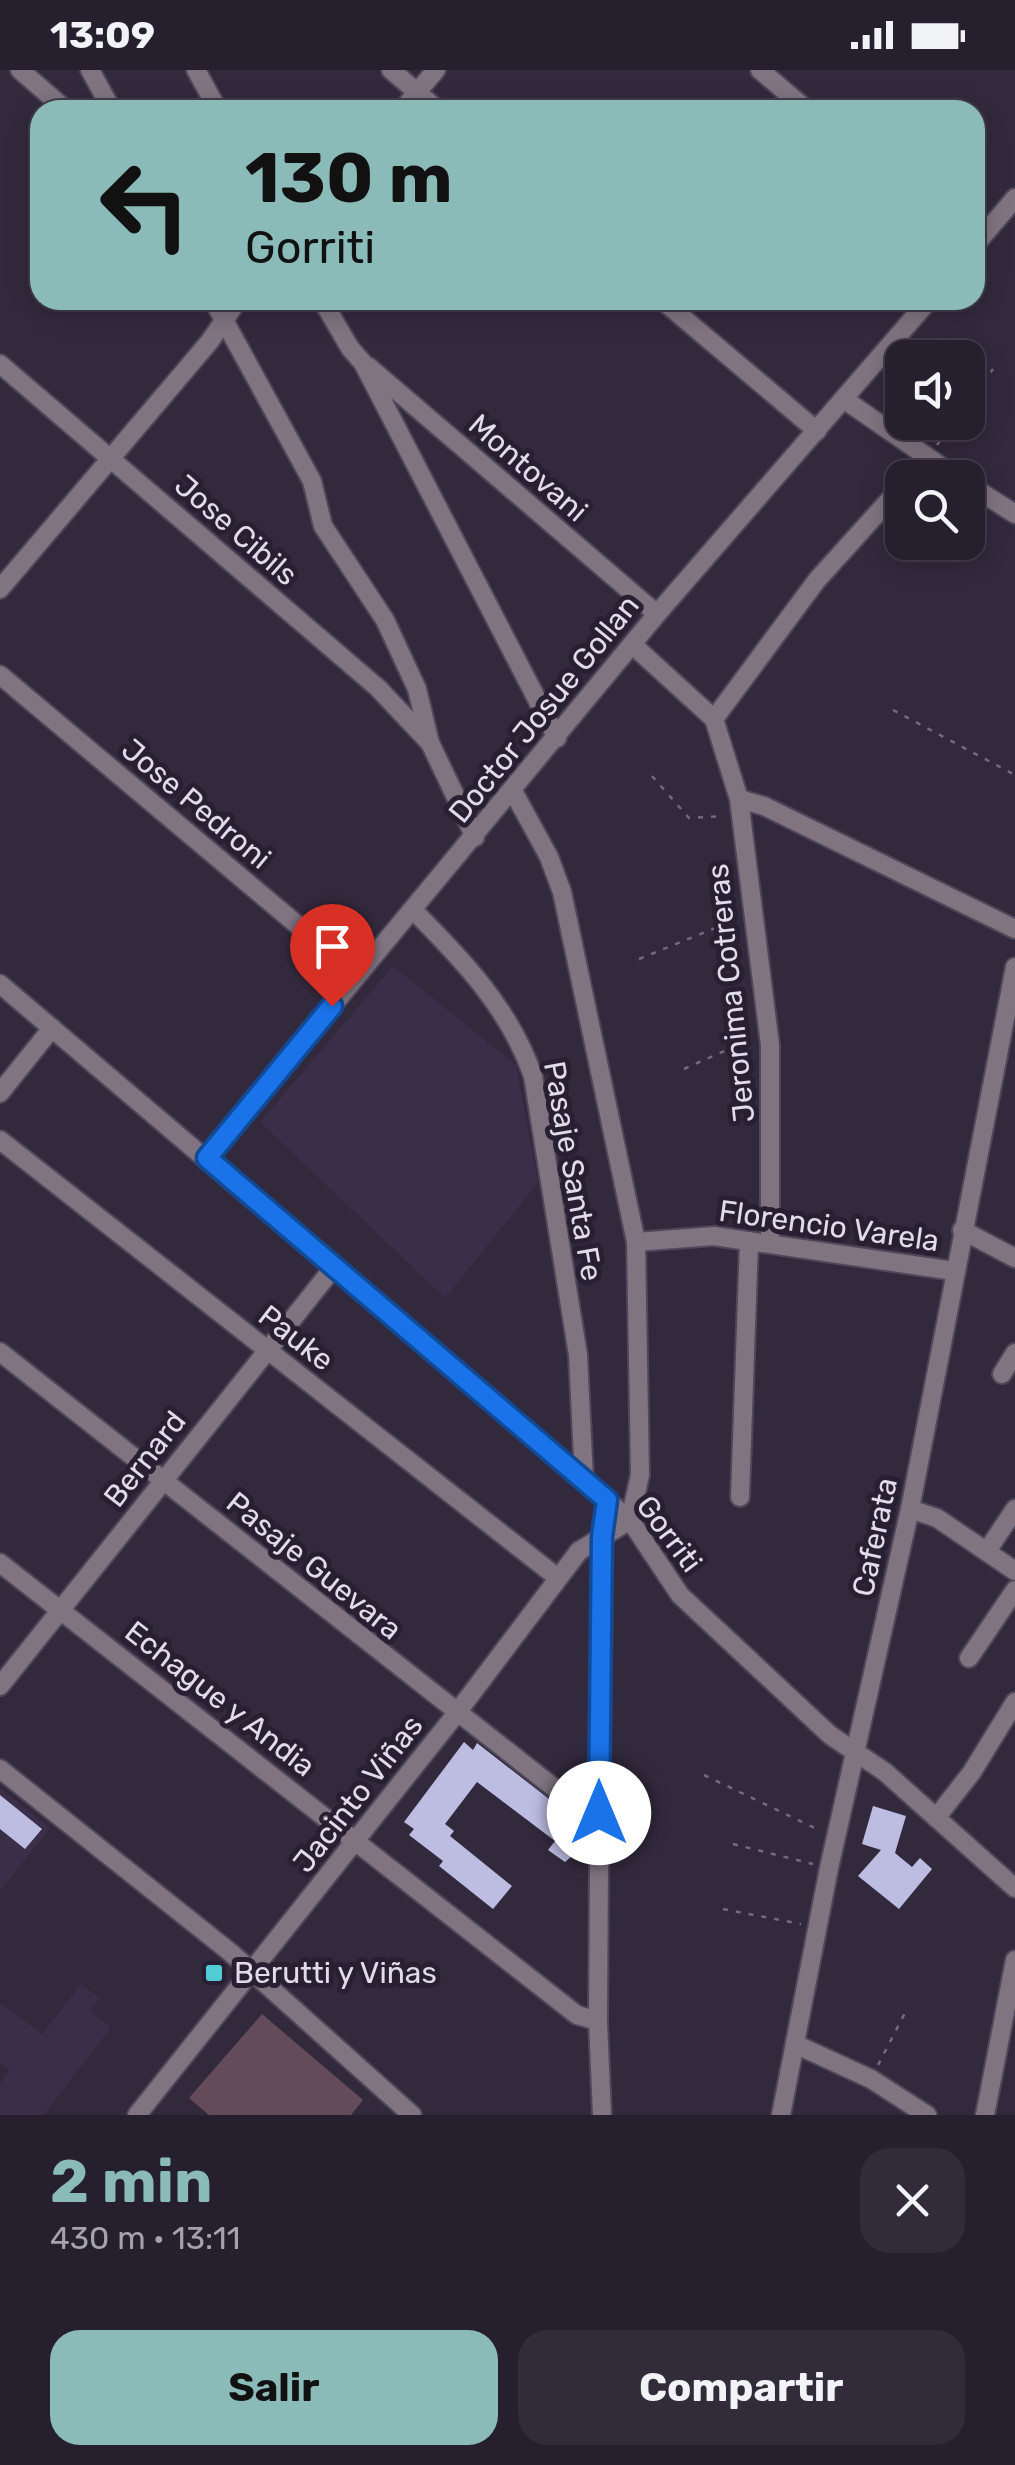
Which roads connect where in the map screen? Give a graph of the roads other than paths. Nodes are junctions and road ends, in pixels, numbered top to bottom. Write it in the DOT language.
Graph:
graph roads {
  1 [pos="20,70"];
  2 [pos="90,70"];
  3 [pos="196,70"];
  4 [pos="391,70"];
  5 [pos="436,70"];
  6 [pos="760,70"];
  7 [pos="417,92"];
  8 [pos="54,100"];
  9 [pos="106,100"];
  10 [pos="212,100"];
  11 [pos="410,100"];
  12 [pos="426,100"];
  13 [pos="795,100"];
  14 [pos="1015,198"];
  15 [pos="985,234"];
  16 [pos="219,310"];
  17 [pos="230,310"];
  18 [pos="328,310"];
  19 [pos="674,310"];
  20 [pos="921,310"];
  21 [pos="223,318"];
  22 [pos="363,363"];
  23 [pos="0,364"];
  24 [pos="845,400"];
  25 [pos="817,431"];
  26 [pos="110,457"];
  27 [pos="928,458"];
  28 [pos="931,460"];
  29 [pos="985,495"];
  30 [pos="885,505"];
  31 [pos="1015,514"];
  32 [pos="0,590"];
  33 [pos="657,614"];
  34 [pos="634,646"];
  35 [pos="0,675"];
  36 [pos="714,719"];
  37 [pos="557,738"];
  38 [pos="430,743"];
  39 [pos="513,791"];
  40 [pos="740,807"];
  41 [pos="475,837"];
  42 [pos="413,910"];
  43 [pos="1015,929"];
  44 [pos="1015,968"];
  45 [pos="357,976"];
  46 [pos="0,984"];
  47 [pos="52,1028"];
  48 [pos="1008,1047"];
  49 [pos="0,1093"];
  50 [pos="0,1140"];
  51 [pos="207,1158"];
  52 [pos="962,1230"];
  53 [pos="749,1241"];
  54 [pos="636,1242"];
  55 [pos="770,1243"];
  56 [pos="1015,1258"];
  57 [pos="334,1267"];
  58 [pos="954,1271"];
  59 [pos="266,1350"];
  60 [pos="0,1352"];
  61 [pos="1015,1353"];
  62 [pos="1002,1374"];
  63 [pos="584,1479"];
  64 [pos="163,1480"];
  65 [pos="740,1497"];
  66 [pos="607,1500"];
  67 [pos="910,1509"];
  68 [pos="1015,1509"];
  69 [pos="630,1520"];
  70 [pos="602,1537"];
  71 [pos="987,1551"];
  72 [pos="0,1562"];
  73 [pos="1015,1570"];
  74 [pos="558,1578"];
  75 [pos="1015,1590"];
  76 [pos="60,1610"];
  77 [pos="969,1658"];
  78 [pos="0,1686"];
  79 [pos="1015,1702"];
  80 [pos="456,1714"];
  81 [pos="856,1753"];
  82 [pos="0,1770"];
  83 [pos="599,1813"];
  84 [pos="936,1818"];
  85 [pos="357,1841"];
  86 [pos="1015,1888"];
  87 [pos="1015,1960"];
  88 [pos="252,1971"];
  89 [pos="598,2022"];
  90 [pos="795,2044"];
  91 [pos="148,2111"];
  92 [pos="412,2115"];
  93 [pos="602,2115"];
  94 [pos="781,2115"];
  95 [pos="927,2115"];
  96 [pos="986,2115"];
  1 -- 8 [label="street"];
  2 -- 9 [label="street"];
  3 -- 10 [label="street"];
  4 -- 7 [label="street"];
  5 -- 7 [label="street"];
  6 -- 13 [label="street"];
  7 -- 11 [label="street"];
  7 -- 12 [label="street"];
  14 -- 15 [label="street"];
  16 -- 21 [label="street"];
  17 -- 21 [label="street"];
  18 -- 22 [label="street"];
  19 -- 25 [label="street"];
  20 -- 24 [label="street, Doctor Josue Gollan"];
  21 -- 26 [label="street"];
  21 -- 38 [label="street"];
  22 -- 33 [label="street, Montovani"];
  22 -- 37 [label="street"];
  23 -- 26 [label="street, Jose Cibils"];
  24 -- 25 [label="street, Doctor Josue Gollan"];
  24 -- 27 [label="street"];
  25 -- 33 [label="street, Doctor Josue Gollan"];
  26 -- 32 [label="street"];
  26 -- 38 [label="street, Jose Cibils"];
  27 -- 28 [label="street"];
  29 -- 31 [label="street"];
  30 -- 36 [label="street"];
  33 -- 34 [label="street, Doctor Josue Gollan"];
  34 -- 36 [label="street"];
  34 -- 37 [label="street, Doctor Josue Gollan"];
  35 -- 45 [label="street, Jose Pedroni"];
  36 -- 40 [label="street"];
  37 -- 39 [label="street, Doctor Josue Gollan"];
  38 -- 41 [label="street"];
  39 -- 41 [label="street, Doctor Josue Gollan"];
  39 -- 54 [label="street"];
  40 -- 43 [label="street"];
  40 -- 55 [label="street, Jeronima Cotreras"];
  41 -- 42 [label="street, Doctor Josue Gollan"];
  42 -- 45 [label="street, Doctor Josue Gollan"];
  42 -- 63 [label="street, Pasaje Santa Fe"];
  44 -- 48 [label="street, Caferata"];
  45 -- 51 [label="street, Doctor Josue Gollan"];
  46 -- 47 [label="street, Gorriti"];
  47 -- 49 [label="street"];
  47 -- 51 [label="street, Gorriti"];
  48 -- 52 [label="street, Caferata"];
  50 -- 59 [label="street, Pauke"];
  51 -- 57 [label="street, Gorriti"];
  52 -- 56 [label="street"];
  52 -- 58 [label="street, Caferata"];
  53 -- 54 [label="street, Florencio Varela"];
  53 -- 55 [label="street, Florencio Varela"];
  53 -- 65 [label="street"];
  54 -- 69 [label="street"];
  55 -- 58 [label="street, Florencio Varela"];
  57 -- 59 [label="street, Bernard"];
  57 -- 63 [label="street, Gorriti"];
  58 -- 67 [label="street, Caferata"];
  59 -- 64 [label="street, Bernard"];
  59 -- 74 [label="street, Pauke"];
  60 -- 64 [label="street, Pasaje Guevara"];
  61 -- 62 [label="street"];
  63 -- 66 [label="street, Gorriti"];
  64 -- 76 [label="street, Bernard"];
  64 -- 80 [label="street, Pasaje Guevara"];
  66 -- 69 [label="street, Gorriti"];
  66 -- 70 [label="street"];
  67 -- 71 [label="street"];
  67 -- 81 [label="street, Caferata"];
  68 -- 71 [label="street"];
  69 -- 70 [label="street, Jacinto Viñas"];
  69 -- 81 [label="street, Gorriti"];
  70 -- 74 [label="street, Jacinto Viñas"];
  70 -- 83 [label="street"];
  71 -- 73 [label="street"];
  72 -- 76 [label="street, Echague y Andia"];
  74 -- 80 [label="street, Jacinto Viñas"];
  75 -- 77 [label="street"];
  76 -- 78 [label="street, Bernard"];
  76 -- 85 [label="street, Echague y Andia"];
  79 -- 84 [label="street"];
  80 -- 83 [label="street, Pasaje Guevara"];
  80 -- 85 [label="street, Jacinto Viñas"];
  81 -- 84 [label="street, Gorriti"];
  81 -- 90 [label="street, Caferata"];
  82 -- 88 [label="street"];
  83 -- 89 [label="street"];
  84 -- 86 [label="street, Gorriti"];
  85 -- 88 [label="street, Jacinto Viñas"];
  85 -- 89 [label="street, Echague y Andia"];
  87 -- 96 [label="street"];
  88 -- 91 [label="street, Jacinto Viñas"];
  88 -- 92 [label="street"];
  89 -- 93 [label="street"];
  90 -- 94 [label="street, Caferata"];
  90 -- 95 [label="street"];
}
